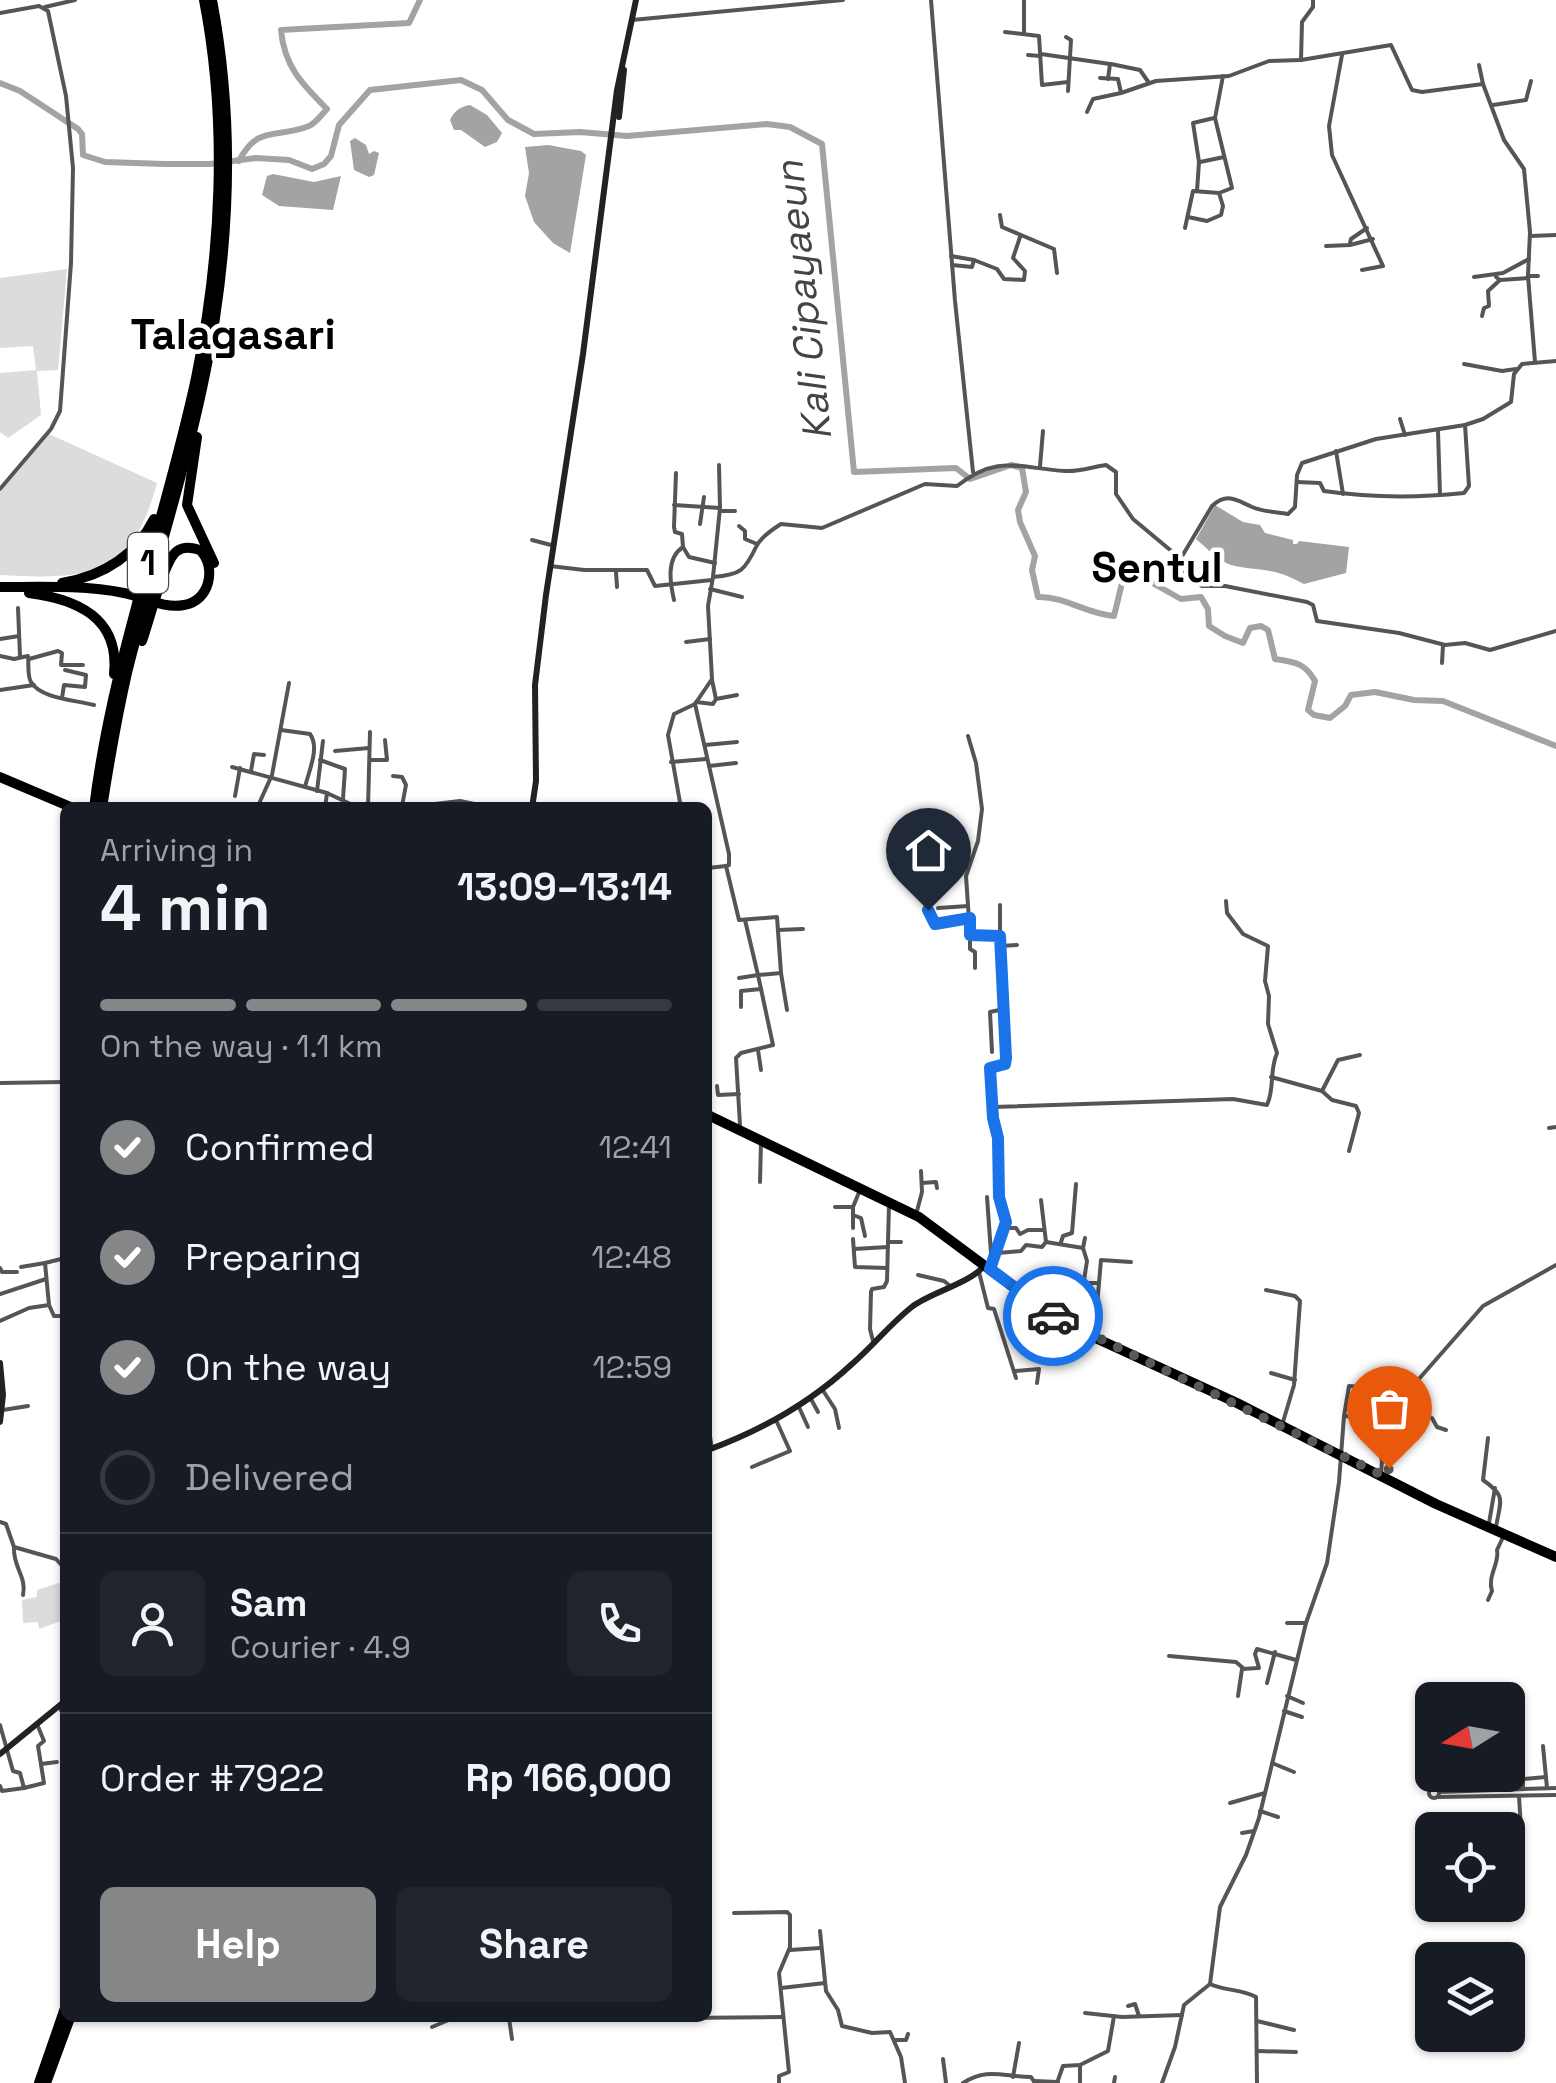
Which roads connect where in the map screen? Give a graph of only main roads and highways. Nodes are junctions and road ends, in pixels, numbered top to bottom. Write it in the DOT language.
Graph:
graph roads {
  1 [pos="204,0"];
  2 [pos="212,0"];
  3 [pos="223,165"];
  4 [pos="199,380"];
  5 [pos="0,590"];
  6 [pos="28,590"];
  7 [pos="157,606"];
  8 [pos="119,714"];
  9 [pos="103,747"];
  10 [pos="0,774"];
  11 [pos="60,802"];
  12 [pos="95,802"];
  13 [pos="103,802"];
  14 [pos="712,1117"];
  15 [pos="1556,1557"];
  16 [pos="60,2022"];
  17 [pos="69,2022"];
  18 [pos="39,2083"];
  19 [pos="46,2083"];
  1 -- 3 [label="highway, 1"];
  2 -- 3 [label="highway, 1"];
  3 -- 4 [label="highway, 1"];
  4 -- 6 [label="highway"];
  4 -- 7 [label="highway"];
  4 -- 8 [label="highway, 1"];
  4 -- 9 [label="highway, 1"];
  5 -- 6 [label="highway"];
  6 -- 7 [label="highway"];
  6 -- 9 [label="highway"];
  7 -- 8 [label="highway"];
  8 -- 13 [label="highway, 1"];
  9 -- 12 [label="highway, 1"];
  10 -- 11 [label="highway"];
  14 -- 15 [label="highway"];
  16 -- 18 [label="highway"];
  17 -- 19 [label="highway"];
}
